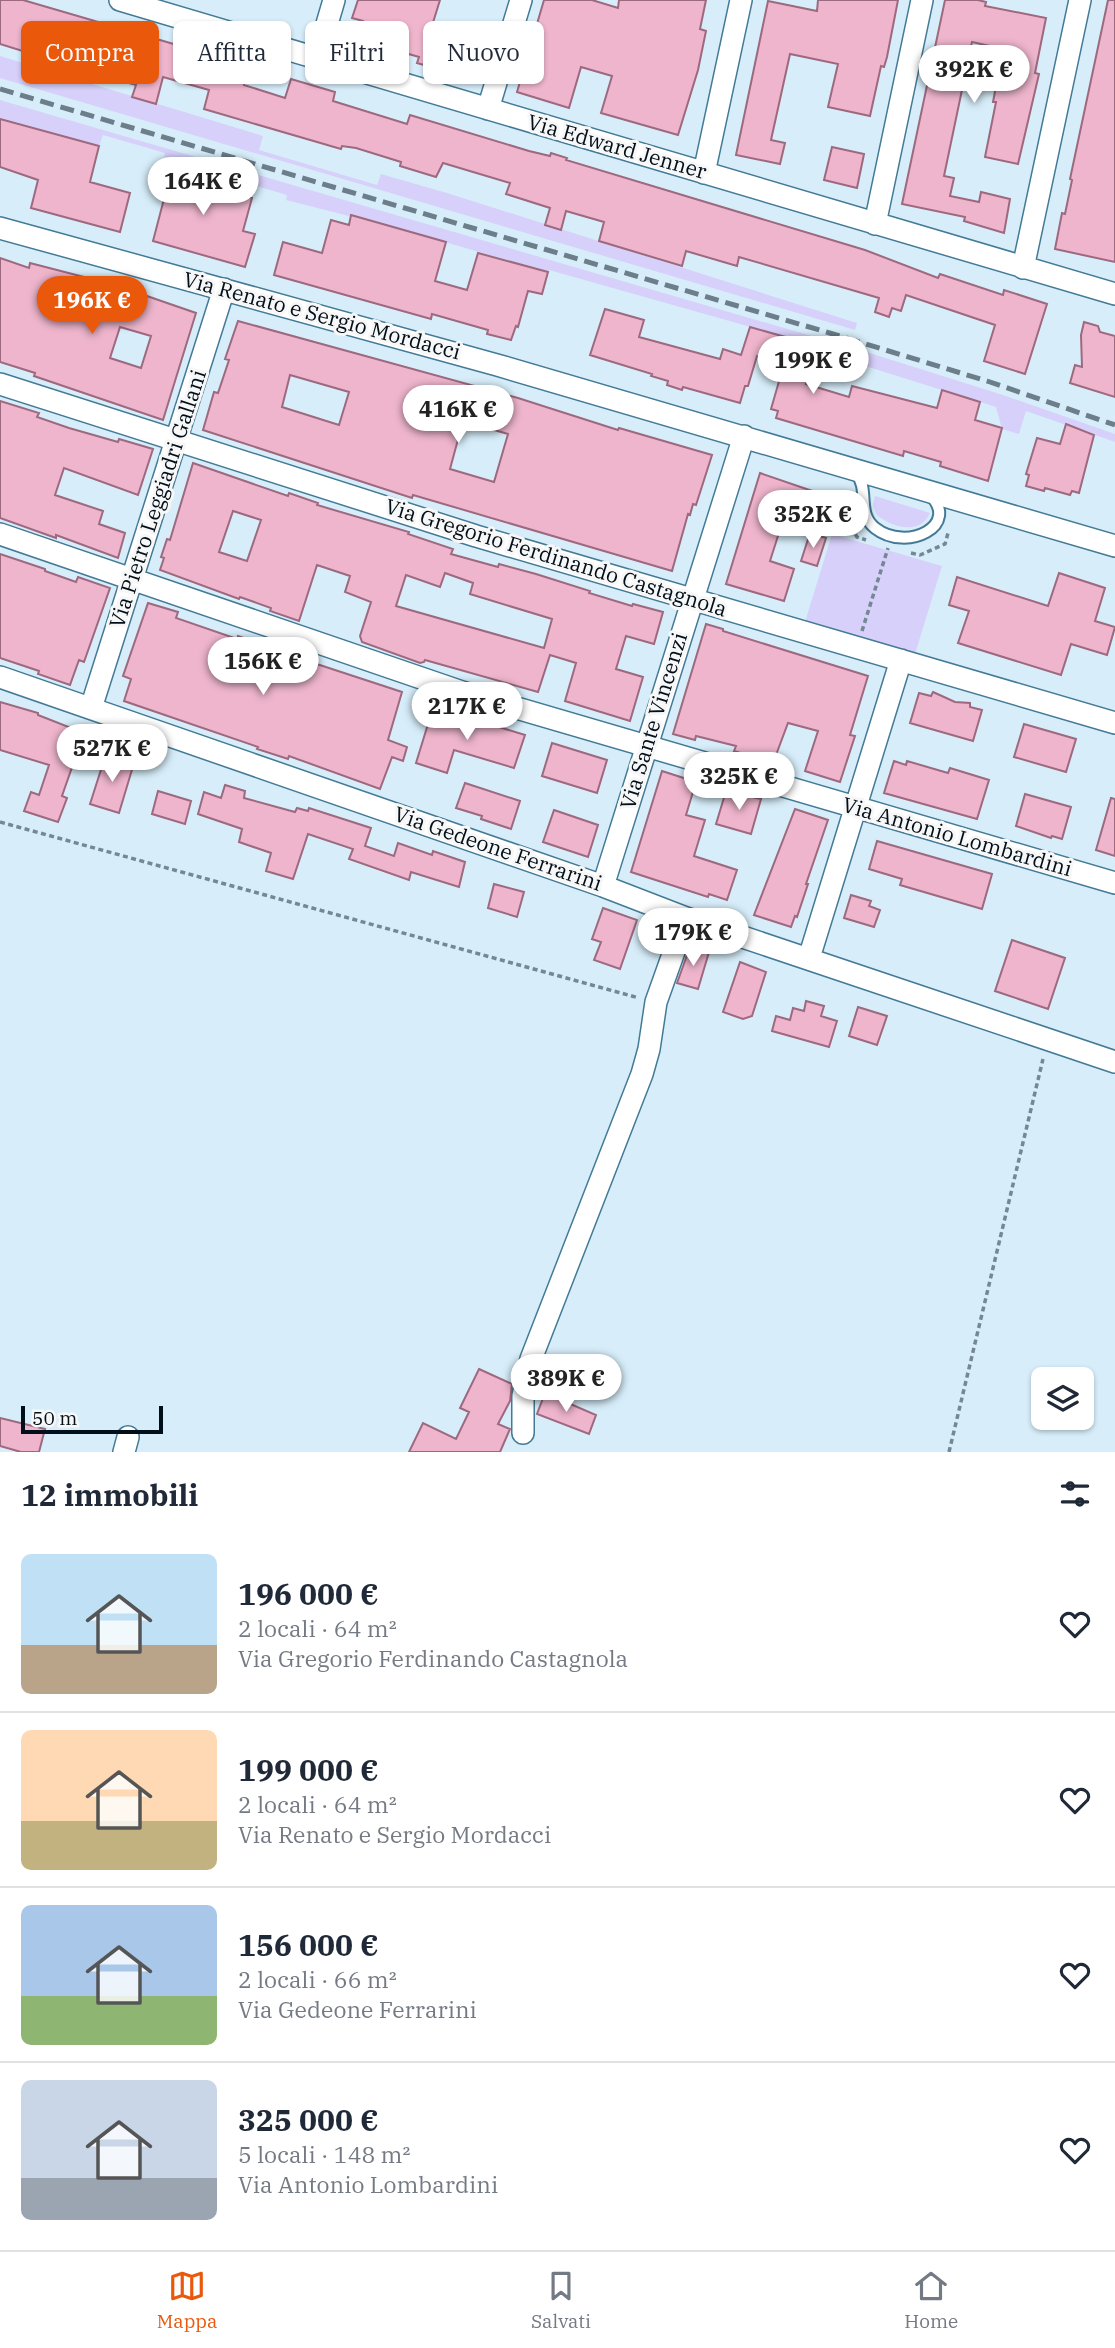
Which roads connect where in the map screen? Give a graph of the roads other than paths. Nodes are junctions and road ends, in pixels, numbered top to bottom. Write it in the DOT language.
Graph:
graph roads {
  1 [pos="120,0"];
  2 [pos="334,0"];
  3 [pos="521,0"];
  4 [pos="741,0"];
  5 [pos="922,0"];
  6 [pos="1080,0"];
  7 [pos="149,4"];
  8 [pos="328,21"];
  9 [pos="305,54"];
  10 [pos="404,84"];
  11 [pos="488,109"];
  12 [pos="704,173"];
  13 [pos="875,224"];
  14 [pos="0,228"];
  15 [pos="1023,268"];
  16 [pos="224,289"];
  17 [pos="1115,294"];
  18 [pos="0,384"];
  19 [pos="744,436"];
  20 [pos="177,441"];
  21 [pos="845,466"];
  22 [pos="918,488"];
  23 [pos="0,534"];
  24 [pos="1115,546"];
  25 [pos="133,581"];
  26 [pos="692,599"];
  27 [pos="901,660"];
  28 [pos="0,677"];
  29 [pos="91,708"];
  30 [pos="1115,723"];
  31 [pos="646,746"];
  32 [pos="855,807"];
  33 [pos="1115,883"];
  34 [pos="603,886"];
  35 [pos="686,918"];
  36 [pos="808,958"];
  37 [pos="1115,1062"];
  38 [pos="523,1433"];
  1 -- 7 [label="street, Via Edward Jenner"];
  2 -- 8 [label="street"];
  3 -- 11 [label="street"];
  4 -- 12 [label="street"];
  5 -- 13 [label="street"];
  6 -- 15 [label="street"];
  7 -- 9 [label="street, Via Edward Jenner"];
  10 -- 11 [label="street, Via Edward Jenner"];
  11 -- 12 [label="street, Via Edward Jenner"];
  12 -- 13 [label="street, Via Edward Jenner"];
  13 -- 15 [label="street, Via Edward Jenner"];
  14 -- 16 [label="street, Via Renato e Sergio Mordacci"];
  15 -- 17 [label="street, Via Edward Jenner"];
  16 -- 19 [label="street, Via Renato e Sergio Mordacci"];
  16 -- 20 [label="street, Via Pietro Leggiadri Gallani"];
  18 -- 20 [label="street, Via Gregorio Ferdinando Castagnola"];
  19 -- 21 [label="street, Via Renato e Sergio Mordacci"];
  19 -- 26 [label="street, Via Sante Vincenzi"];
  20 -- 25 [label="street, Via Pietro Leggiadri Gallani"];
  20 -- 26 [label="street, Via Gregorio Ferdinando Castagnola"];
  21 -- 22 [label="street, Via Renato e Sergio Mordacci"];
  21 -- 22 [label="lane"];
  22 -- 24 [label="street, Via Renato e Sergio Mordacci"];
  23 -- 25 [label="street, Via Antonio Lombardini"];
  25 -- 29 [label="street, Via Pietro Leggiadri Gallani"];
  25 -- 31 [label="street, Via Antonio Lombardini"];
  26 -- 27 [label="street, Via Gregorio Ferdinando Castagnola"];
  26 -- 31 [label="street, Via Sante Vincenzi"];
  27 -- 30 [label="street, Via Gregorio Ferdinando Castagnola"];
  27 -- 32 [label="street"];
  28 -- 29 [label="street, Via Gedeone Ferrarini"];
  29 -- 34 [label="street, Via Gedeone Ferrarini"];
  31 -- 32 [label="street, Via Antonio Lombardini"];
  31 -- 34 [label="street, Via Sante Vincenzi"];
  32 -- 33 [label="street, Via Antonio Lombardini"];
  32 -- 36 [label="street"];
  34 -- 35 [label="street, Via Gedeone Ferrarini"];
  35 -- 36 [label="street, Via Gedeone Ferrarini"];
  35 -- 38 [label="street"];
  36 -- 37 [label="street, Via Gedeone Ferrarini"];
}
